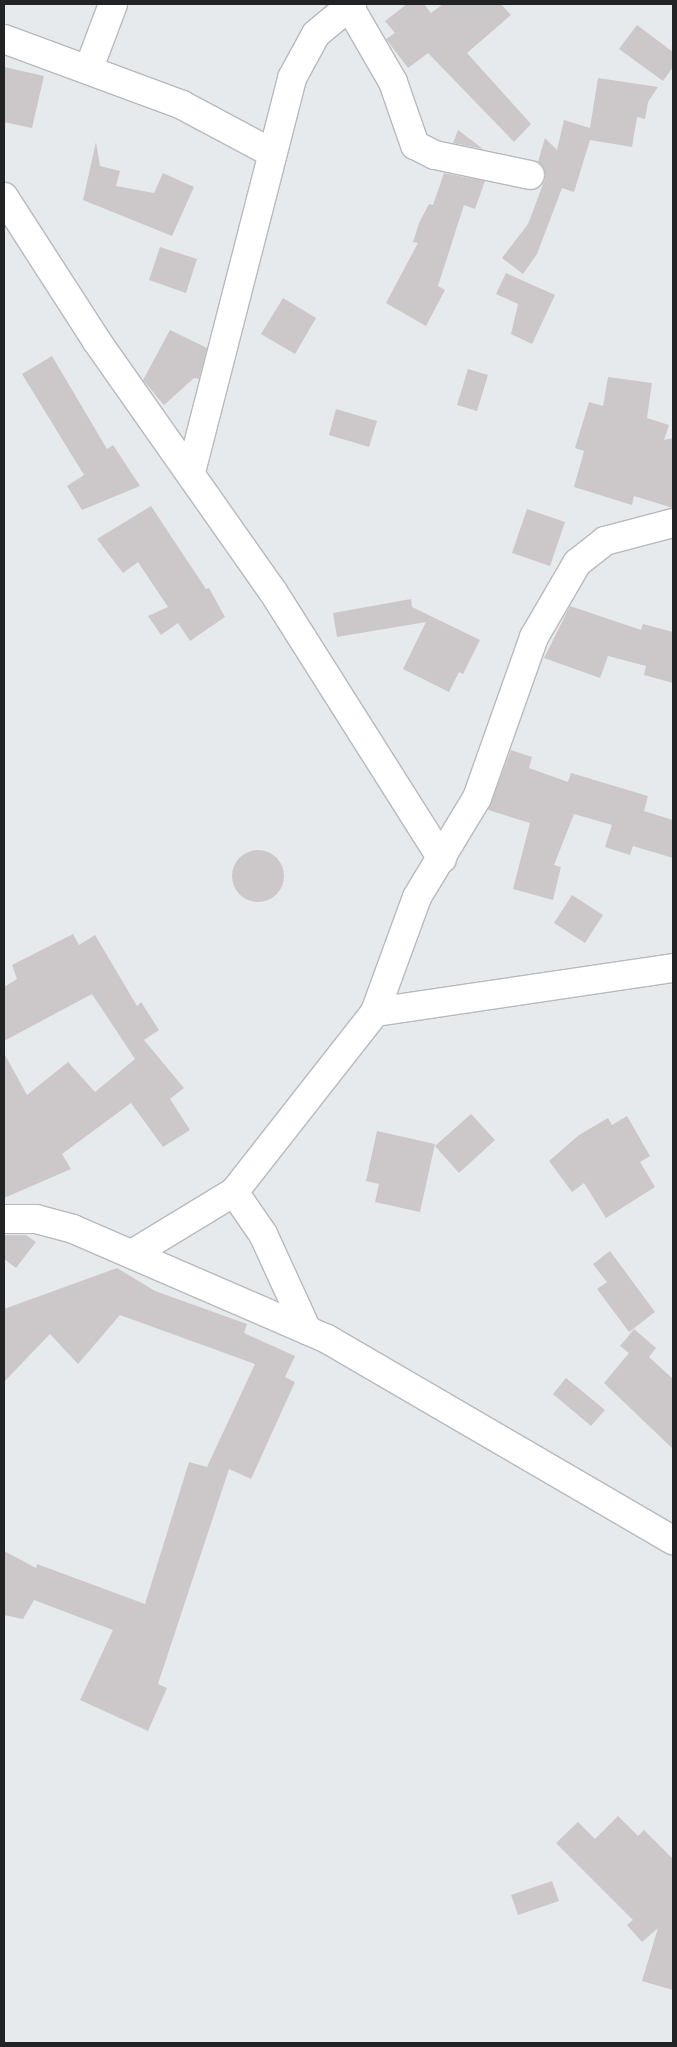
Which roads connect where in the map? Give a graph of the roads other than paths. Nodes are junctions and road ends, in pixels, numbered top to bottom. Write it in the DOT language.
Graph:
graph roads {
  1 [pos="112,4"];
  2 [pos="351,5"];
  3 [pos="4,39"];
  4 [pos="89,68"];
  5 [pos="270,152"];
  6 [pos="530,175"];
  7 [pos="4,197"];
  8 [pos="191,472"];
  9 [pos="673,523"];
  10 [pos="442,859"];
  11 [pos="673,968"];
  12 [pos="375,1012"];
  13 [pos="234,1192"];
  14 [pos="4,1219"];
  15 [pos="132,1254"];
  16 [pos="307,1330"];
  17 [pos="673,1540"];
  1 -- 4 [label="street"];
  2 -- 5 [label="street"];
  2 -- 6 [label="street"];
  3 -- 4 [label="street"];
  4 -- 5 [label="street"];
  5 -- 8 [label="street"];
  7 -- 8 [label="street"];
  8 -- 10 [label="street"];
  9 -- 10 [label="street"];
  10 -- 12 [label="street"];
  11 -- 12 [label="street"];
  12 -- 13 [label="street"];
  13 -- 15 [label="street"];
  13 -- 16 [label="street"];
  14 -- 15 [label="street"];
  15 -- 16 [label="street"];
  16 -- 17 [label="street"];
}
